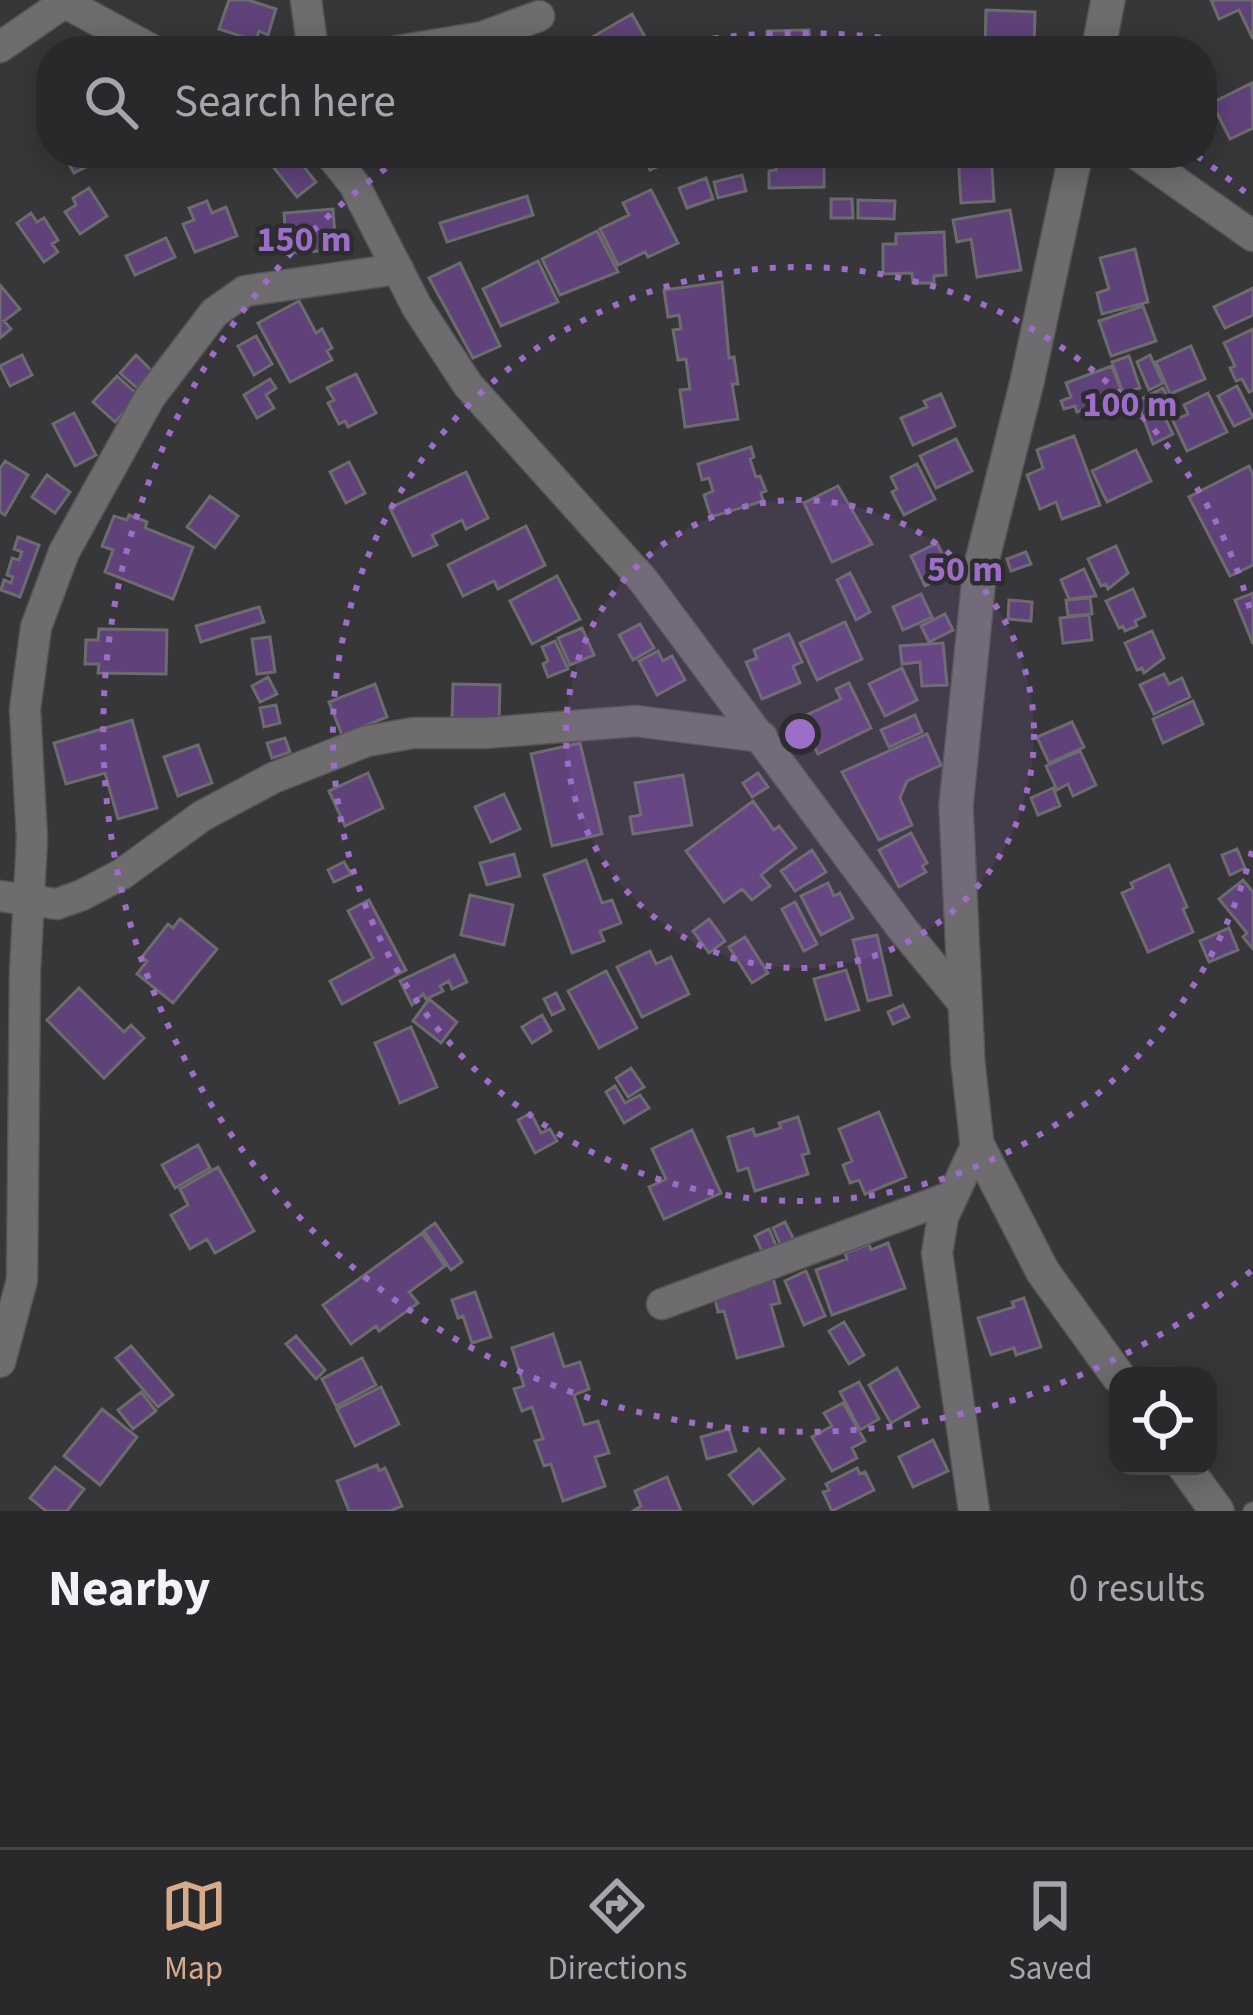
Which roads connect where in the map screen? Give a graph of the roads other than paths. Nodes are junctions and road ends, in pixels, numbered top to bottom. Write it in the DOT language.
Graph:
graph roads {
  1 [pos="306,0"];
  2 [pos="1108,0"];
  3 [pos="62,1"];
  4 [pos="539,16"];
  5 [pos="126,36"];
  6 [pos="311,36"];
  7 [pos="485,36"];
  8 [pos="1101,36"];
  9 [pos="0,46"];
  10 [pos="342,168"];
  11 [pos="1073,168"];
  12 [pos="1156,168"];
  13 [pos="1253,236"];
  14 [pos="398,269"];
  15 [pos="762,737"];
  16 [pos="14,899"];
  17 [pos="965,1005"];
  18 [pos="977,1144"];
  19 [pos="953,1196"];
  20 [pos="662,1304"];
  21 [pos="0,1362"];
  22 [pos="1112,1367"];
  23 [pos="1190,1475"];
  24 [pos="974,1511"];
  25 [pos="1216,1511"];
  1 -- 6 [label="street"];
  2 -- 8 [label="street"];
  3 -- 5 [label="street"];
  3 -- 9 [label="street"];
  4 -- 7 [label="street"];
  10 -- 14 [label="street"];
  11 -- 17 [label="street"];
  12 -- 13 [label="street"];
  14 -- 15 [label="street"];
  14 -- 16 [label="street"];
  15 -- 16 [label="street"];
  15 -- 17 [label="street"];
  16 -- 21 [label="street"];
  17 -- 18 [label="street"];
  18 -- 19 [label="street"];
  18 -- 22 [label="street"];
  19 -- 20 [label="street"];
  19 -- 24 [label="street"];
  23 -- 25 [label="street"];
}
